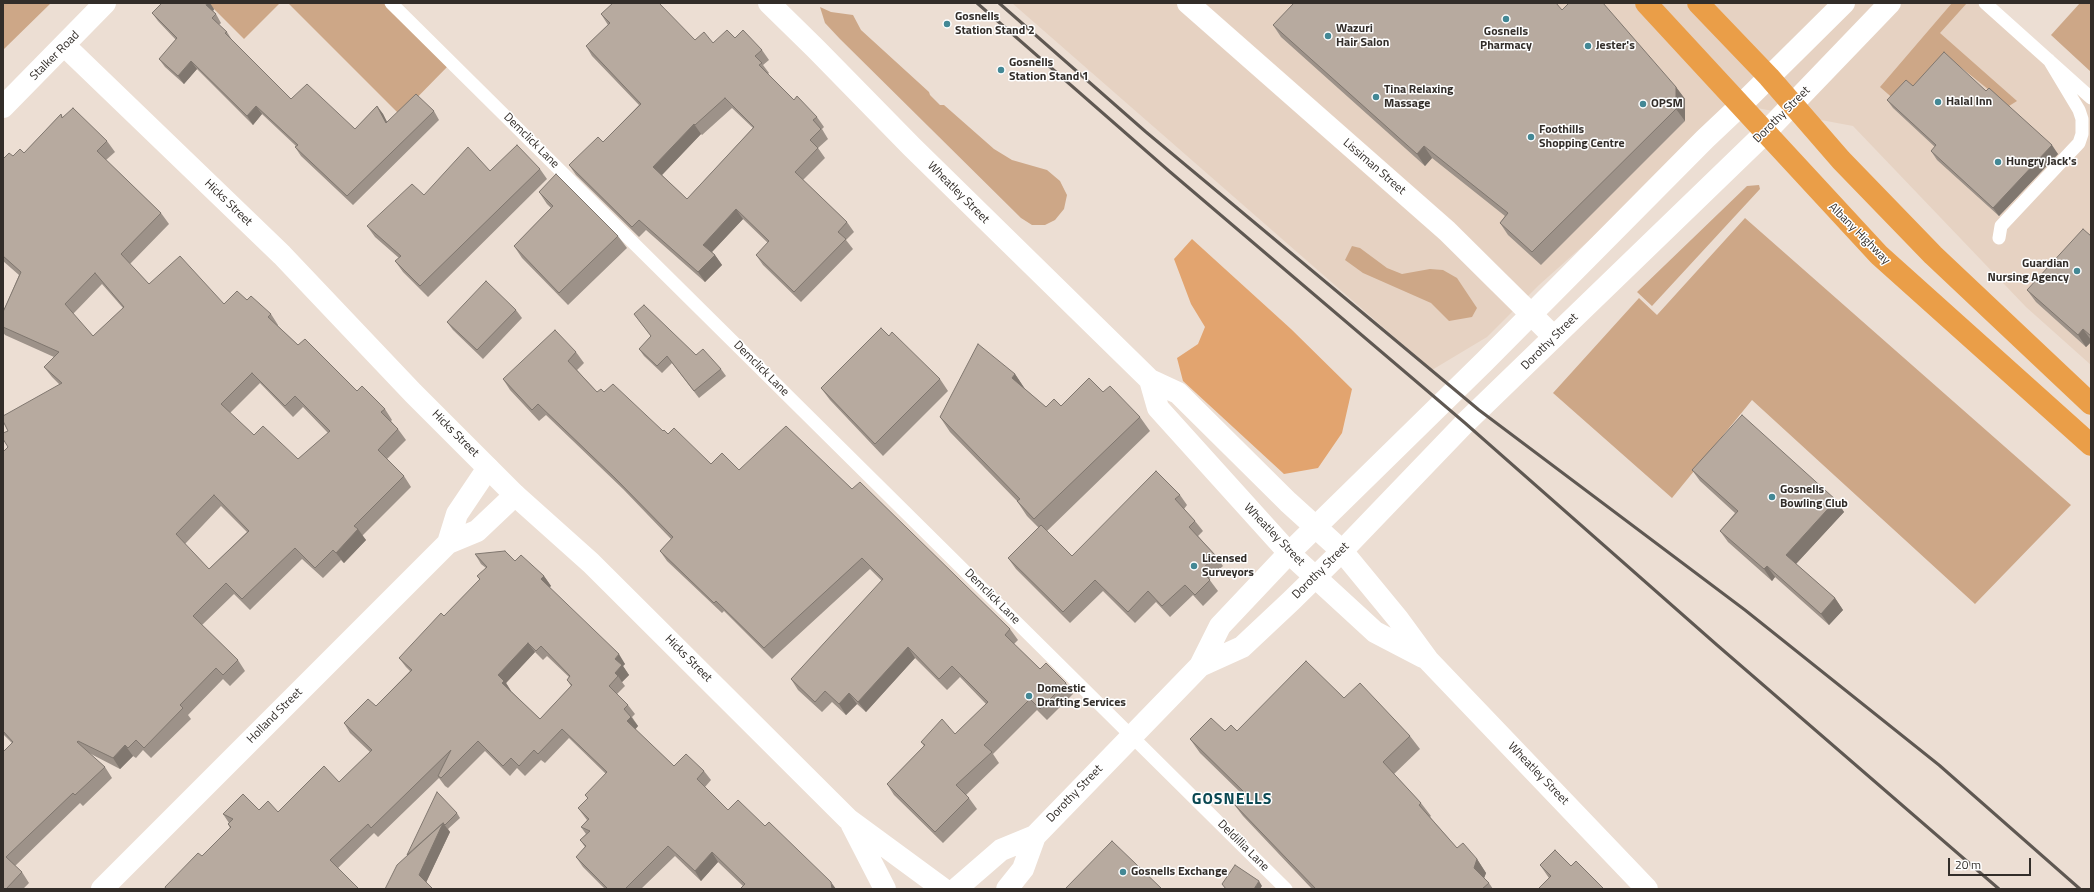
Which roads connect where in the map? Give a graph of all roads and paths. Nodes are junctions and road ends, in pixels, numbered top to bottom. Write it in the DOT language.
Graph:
graph roads {
  1 [pos="106,3"];
  2 [pos="391,3"];
  3 [pos="769,3"];
  4 [pos="1188,3"];
  5 [pos="1646,3"];
  6 [pos="1698,3"];
  7 [pos="1844,3"];
  8 [pos="1890,3"];
  9 [pos="1984,3"];
  10 [pos="65,46"];
  11 [pos="2049,60"];
  12 [pos="1769,77"];
  13 [pos="2091,98"];
  14 [pos="1741,105"];
  15 [pos="1794,105"];
  16 [pos="3,108"];
  17 [pos="1765,134"];
  18 [pos="1999,238"];
  19 [pos="1532,315"];
  20 [pos="1554,337"];
  21 [pos="1150,380"];
  22 [pos="2091,404"];
  23 [pos="2091,445"];
  24 [pos="488,468"];
  25 [pos="514,495"];
  26 [pos="1316,526"];
  27 [pos="448,543"];
  28 [pos="1342,551"];
  29 [pos="1289,553"];
  30 [pos="1315,576"];
  31 [pos="1428,660"];
  32 [pos="1200,666"];
  33 [pos="1132,735"];
  34 [pos="848,819"];
  35 [pos="1035,836"];
  36 [pos="102,889"];
  37 [pos="885,889"];
  38 [pos="949,889"];
  39 [pos="1007,889"];
  40 [pos="1286,889"];
  41 [pos="1648,889"];
  1 -- 10 [label="main road, Stalker Road"];
  2 -- 33 [label="lane, Demclick Lane"];
  3 -- 21 [label="main road, Wheatley Street"];
  4 -- 19 [label="main road, Lissiman Street"];
  5 -- 14 [label="highway, Albany Highway"];
  6 -- 12 [label="highway"];
  7 -- 12 [label="main road, Dorothy Street"];
  8 -- 15 [label="main road, Dorothy Street"];
  9 -- 11 [label="lane"];
  10 -- 16 [label="main road, Stalker Road"];
  10 -- 24 [label="main road, Hicks Street"];
  11 -- 13 [label="lane"];
  11 -- 18 [label="lane"];
  12 -- 14 [label="main road, Dorothy Street"];
  12 -- 15 [label="highway"];
  14 -- 17 [label="highway, Albany Highway"];
  14 -- 19 [label="main road, Dorothy Street"];
  15 -- 17 [label="main road, Dorothy Street"];
  15 -- 22 [label="highway"];
  17 -- 20 [label="main road, Dorothy Street"];
  17 -- 23 [label="highway, Albany Highway"];
  19 -- 20 [label="main road, Lissiman Street"];
  19 -- 26 [label="main road, Dorothy Street"];
  20 -- 28 [label="main road, Dorothy Street"];
  21 -- 26 [label="main road, Wheatley Street"];
  21 -- 29 [label="main road, Wheatley Street"];
  24 -- 25 [label="main road, Hicks Street"];
  24 -- 27 [label="main road, Holland Street"];
  25 -- 27 [label="main road, Holland Street"];
  25 -- 34 [label="main road, Hicks Street"];
  26 -- 28 [label="main road, Wheatley Street"];
  26 -- 29 [label="main road, Dorothy Street"];
  27 -- 36 [label="main road, Holland Street"];
  28 -- 30 [label="main road, Dorothy Street"];
  28 -- 31 [label="main road, Wheatley Street"];
  29 -- 30 [label="main road, Wheatley Street"];
  29 -- 32 [label="main road, Dorothy Street"];
  30 -- 31 [label="main road, Wheatley Street"];
  30 -- 32 [label="main road, Dorothy Street"];
  31 -- 41 [label="main road, Wheatley Street"];
  32 -- 33 [label="main road, Dorothy Street"];
  33 -- 35 [label="main road, Dorothy Street"];
  33 -- 40 [label="lane, Deldillia Lane"];
  34 -- 37 [label="main road, Hicks Street"];
  34 -- 38 [label="main road, Hicks Street"];
  35 -- 38 [label="main road, Dorothy Street"];
  35 -- 39 [label="main road, Dorothy Street"];
}
